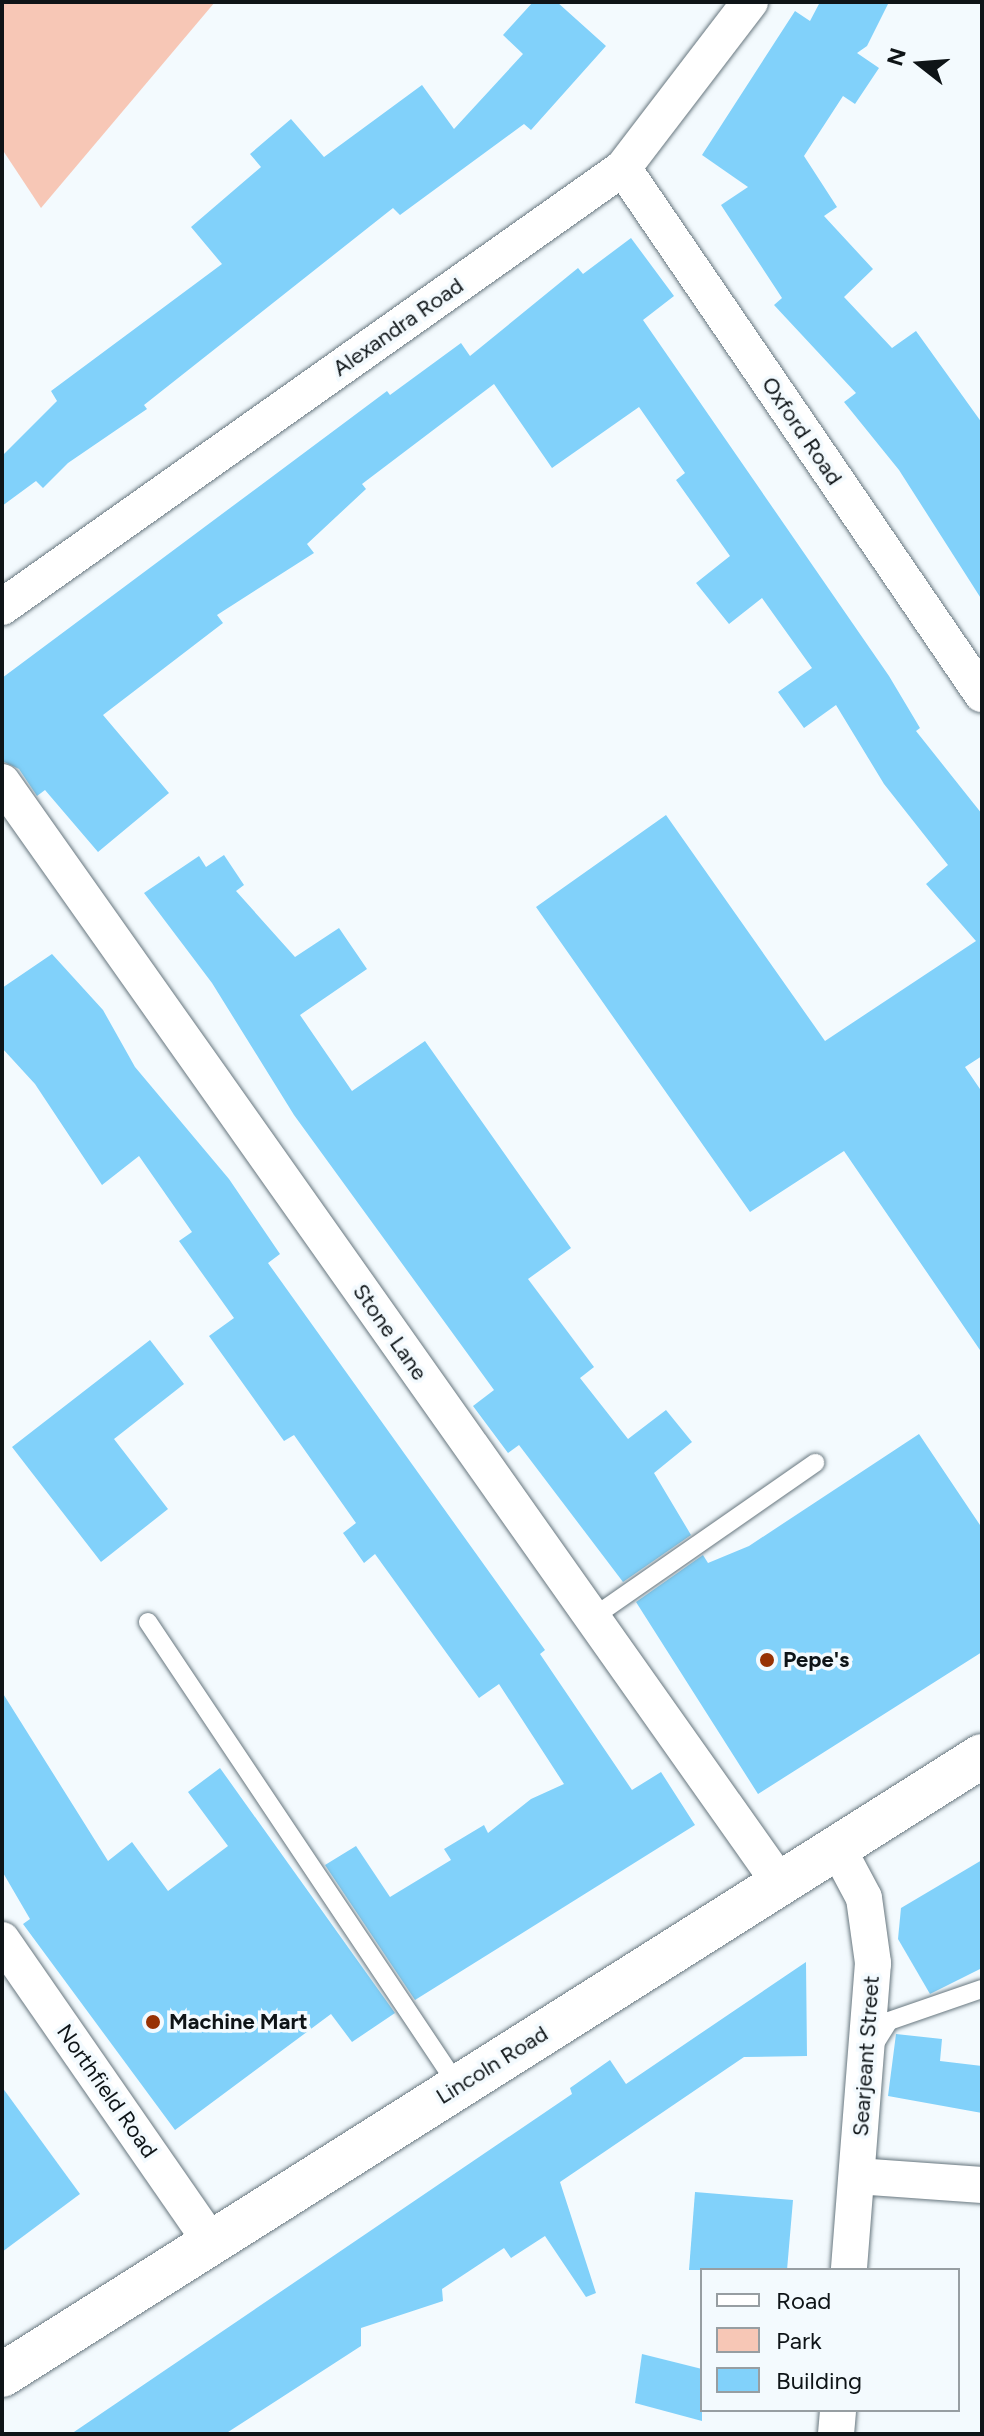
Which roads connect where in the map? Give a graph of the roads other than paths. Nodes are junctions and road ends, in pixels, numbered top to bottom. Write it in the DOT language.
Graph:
graph roads {
  1 [pos="750,2"];
  2 [pos="623,168"];
  3 [pos="2,607"];
  4 [pos="982,694"];
  5 [pos="2,782"];
  6 [pos="815,1463"];
  7 [pos="592,1618"];
  8 [pos="148,1622"];
  9 [pos="982,1756"];
  10 [pos="838,1849"];
  11 [pos="779,1882"];
  12 [pos="2,1940"];
  13 [pos="982,1989"];
  14 [pos="866,2057"];
  15 [pos="458,2086"];
  16 [pos="857,2176"];
  17 [pos="982,2185"];
  18 [pos="212,2243"];
  19 [pos="849,2268"];
  20 [pos="2,2375"];
  21 [pos="838,2412"];
  22 [pos="836,2434"];
  1 -- 2 [label="street, Alexandra Road"];
  2 -- 3 [label="street, Alexandra Road"];
  2 -- 4 [label="street, Oxford Road"];
  5 -- 7 [label="street, Stone Lane"];
  6 -- 7 [label="lane"];
  7 -- 11 [label="street, Stone Lane"];
  8 -- 15 [label="lane"];
  9 -- 10 [label="street, Lincoln Road"];
  10 -- 11 [label="street, Lincoln Road"];
  10 -- 14 [label="street, Searjeant Street"];
  11 -- 15 [label="street, Lincoln Road"];
  12 -- 18 [label="street, Northfield Road"];
  13 -- 14 [label="lane"];
  14 -- 16 [label="street, Searjeant Street"];
  15 -- 18 [label="street, Lincoln Road"];
  16 -- 17 [label="street"];
  16 -- 19 [label="street, Searjeant Street"];
  18 -- 20 [label="street, Lincoln Road"];
  21 -- 22 [label="street"];
}
